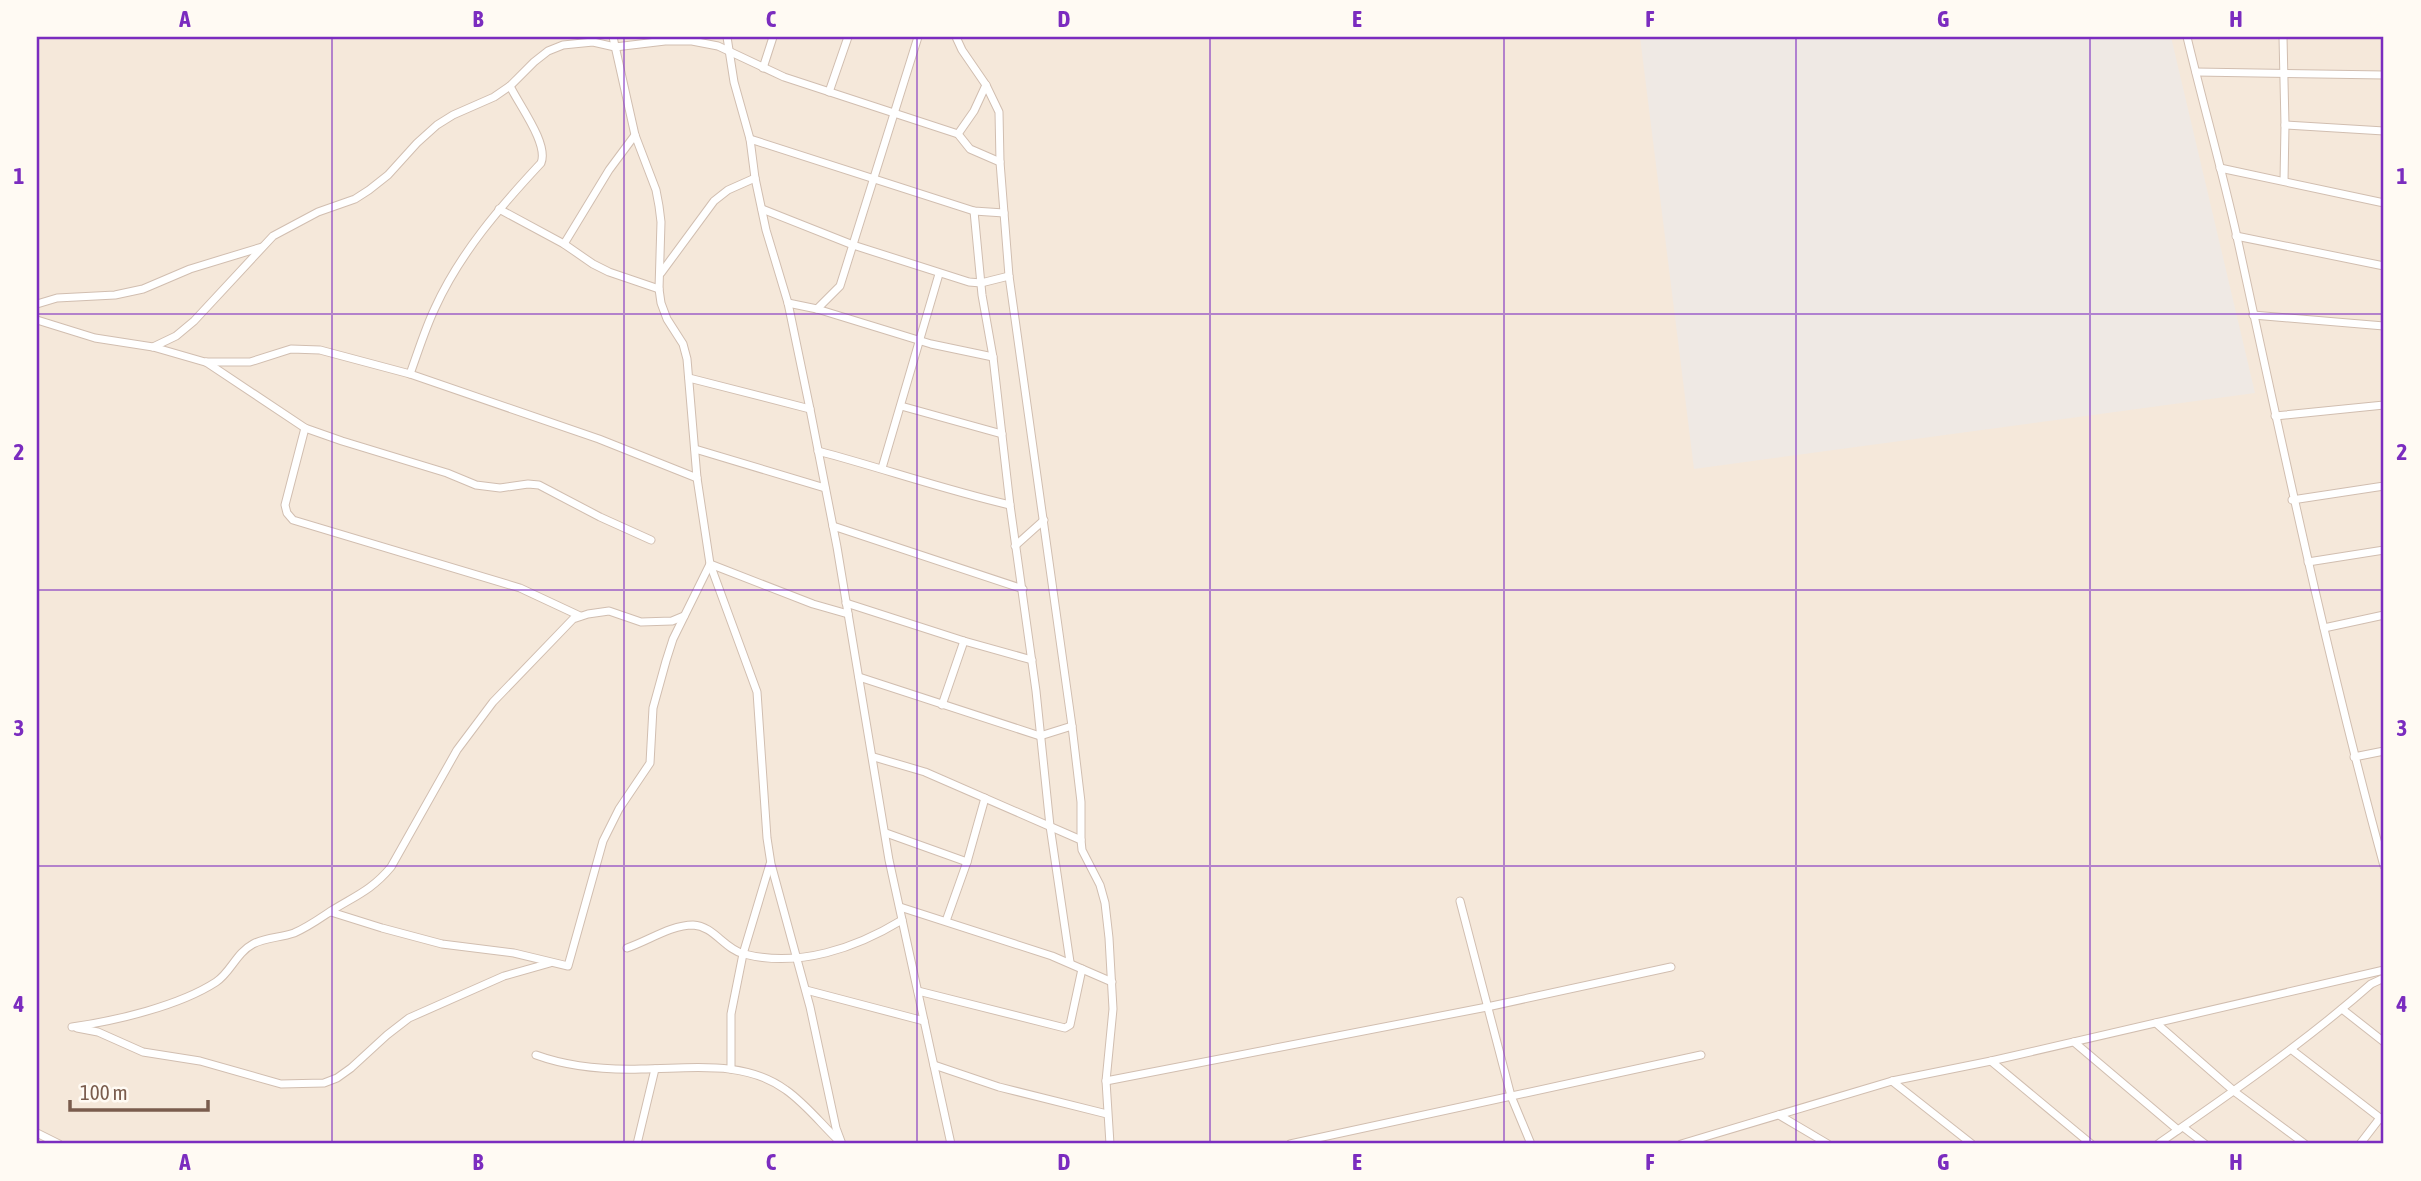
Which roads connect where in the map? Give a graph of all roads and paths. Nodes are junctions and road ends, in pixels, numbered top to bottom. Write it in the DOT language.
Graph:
graph roads {
  1 [pos="613,37"];
  2 [pos="727,37"];
  3 [pos="773,37"];
  4 [pos="848,37"];
  5 [pos="918,37"];
  6 [pos="956,37"];
  7 [pos="2188,37"];
  8 [pos="2283,37"];
  9 [pos="615,47"];
  10 [pos="728,50"];
  11 [pos="763,68"];
  12 [pos="2196,72"];
  13 [pos="2283,72"];
  14 [pos="2384,75"];
  15 [pos="986,85"];
  16 [pos="510,86"];
  17 [pos="829,92"];
  18 [pos="893,114"];
  19 [pos="2285,125"];
  20 [pos="2384,131"];
  21 [pos="958,134"];
  22 [pos="635,135"];
  23 [pos="750,139"];
  24 [pos="1000,162"];
  25 [pos="2220,168"];
  26 [pos="755,177"];
  27 [pos="872,180"];
  28 [pos="2284,181"];
  29 [pos="2384,203"];
  30 [pos="499,209"];
  31 [pos="762,209"];
  32 [pos="974,211"];
  33 [pos="1004,212"];
  34 [pos="2236,236"];
  35 [pos="564,244"];
  36 [pos="853,244"];
  37 [pos="263,247"];
  38 [pos="2384,266"];
  39 [pos="661,274"];
  40 [pos="939,274"];
  41 [pos="1009,276"];
  42 [pos="981,283"];
  43 [pos="659,289"];
  44 [pos="788,303"];
  45 [pos="37,304"];
  46 [pos="817,309"];
  47 [pos="2253,315"];
  48 [pos="37,320"];
  49 [pos="2384,326"];
  50 [pos="920,340"];
  51 [pos="153,347"];
  52 [pos="993,357"];
  53 [pos="205,362"];
  54 [pos="410,374"];
  55 [pos="689,378"];
  56 [pos="2384,405"];
  57 [pos="901,406"];
  58 [pos="810,409"];
  59 [pos="2275,416"];
  60 [pos="305,428"];
  61 [pos="1002,434"];
  62 [pos="695,449"];
  63 [pos="818,451"];
  64 [pos="882,468"];
  65 [pos="697,478"];
  66 [pos="2384,486"];
  67 [pos="825,488"];
  68 [pos="2292,500"];
  69 [pos="1010,505"];
  70 [pos="1044,520"];
  71 [pos="833,526"];
  72 [pos="651,541"];
  73 [pos="1015,546"];
  74 [pos="2384,550"];
  75 [pos="2308,562"];
  76 [pos="710,564"];
  77 [pos="1023,589"];
  78 [pos="846,603"];
  79 [pos="848,614"];
  80 [pos="580,615"];
  81 [pos="2384,615"];
  82 [pos="685,616"];
  83 [pos="2324,628"];
  84 [pos="964,641"];
  85 [pos="1032,660"];
  86 [pos="859,677"];
  87 [pos="942,705"];
  88 [pos="1072,726"];
  89 [pos="1040,736"];
  90 [pos="2384,751"];
  91 [pos="874,757"];
  92 [pos="2354,757"];
  93 [pos="985,798"];
  94 [pos="1049,826"];
  95 [pos="886,833"];
  96 [pos="1081,840"];
  97 [pos="967,862"];
  98 [pos="771,864"];
  99 [pos="2384,866"];
  100 [pos="1460,901"];
  101 [pos="900,907"];
  102 [pos="331,912"];
  103 [pos="902,920"];
  104 [pos="946,921"];
  105 [pos="627,948"];
  106 [pos="743,954"];
  107 [pos="798,958"];
  108 [pos="1070,962"];
  109 [pos="550,963"];
  110 [pos="1671,967"];
  111 [pos="1082,968"];
  112 [pos="2384,970"];
  113 [pos="2384,978"];
  114 [pos="1112,982"];
  115 [pos="806,990"];
  116 [pos="918,991"];
  117 [pos="1487,1007"];
  118 [pos="2342,1009"];
  119 [pos="924,1021"];
  120 [pos="2156,1023"];
  121 [pos="2074,1042"];
  122 [pos="2384,1042"];
  123 [pos="2292,1050"];
  124 [pos="536,1055"];
  125 [pos="1701,1055"];
  126 [pos="1991,1062"];
  127 [pos="934,1065"];
  128 [pos="655,1069"];
  129 [pos="731,1069"];
  130 [pos="1106,1081"];
  131 [pos="1892,1081"];
  132 [pos="2235,1092"];
  133 [pos="1510,1097"];
  134 [pos="1107,1114"];
  135 [pos="1779,1115"];
  136 [pos="2382,1120"];
  137 [pos="2180,1128"];
  138 [pos="37,1133"];
  139 [pos="59,1144"];
  140 [pos="637,1144"];
  141 [pos="843,1144"];
  142 [pos="951,1144"];
  143 [pos="1110,1144"];
  144 [pos="1290,1144"];
  145 [pos="1531,1144"];
  146 [pos="1681,1144"];
  147 [pos="1828,1144"];
  148 [pos="1972,1144"];
  149 [pos="2091,1144"];
  150 [pos="2158,1144"];
  151 [pos="2205,1144"];
  152 [pos="2305,1144"];
  153 [pos="2360,1144"];
  1 -- 9 [label="street"];
  2 -- 10 [label="street"];
  3 -- 11 [label="street"];
  4 -- 17 [label="street"];
  5 -- 18 [label="street"];
  6 -- 15 [label="street"];
  7 -- 12 [label="street"];
  8 -- 13 [label="street"];
  9 -- 10 [label="street"];
  9 -- 16 [label="street"];
  9 -- 22 [label="street"];
  10 -- 11 [label="street"];
  10 -- 23 [label="street"];
  11 -- 17 [label="street"];
  12 -- 13 [label="street"];
  12 -- 25 [label="street"];
  13 -- 14 [label="street"];
  13 -- 19 [label="street"];
  15 -- 21 [label="street"];
  15 -- 24 [label="street"];
  16 -- 30 [label="street"];
  16 -- 37 [label="street"];
  17 -- 18 [label="street"];
  18 -- 21 [label="street"];
  18 -- 27 [label="street"];
  19 -- 20 [label="street"];
  19 -- 28 [label="street"];
  21 -- 24 [label="street"];
  22 -- 35 [label="street"];
  22 -- 39 [label="street"];
  23 -- 26 [label="street"];
  23 -- 27 [label="street"];
  24 -- 33 [label="street"];
  25 -- 28 [label="street"];
  25 -- 34 [label="street"];
  26 -- 31 [label="street"];
  26 -- 39 [label="street"];
  27 -- 32 [label="street"];
  27 -- 36 [label="street"];
  28 -- 29 [label="street"];
  30 -- 35 [label="street"];
  30 -- 54 [label="street"];
  31 -- 36 [label="street"];
  31 -- 44 [label="street"];
  32 -- 33 [label="street"];
  32 -- 42 [label="street"];
  33 -- 41 [label="street"];
  34 -- 38 [label="street"];
  34 -- 47 [label="street"];
  35 -- 43 [label="street"];
  36 -- 40 [label="street"];
  36 -- 46 [label="street"];
  37 -- 45 [label="street"];
  37 -- 51 [label="street"];
  39 -- 43 [label="street"];
  40 -- 42 [label="street"];
  40 -- 50 [label="street"];
  41 -- 42 [label="street"];
  41 -- 70 [label="street"];
  42 -- 52 [label="street"];
  43 -- 55 [label="street"];
  44 -- 46 [label="street"];
  44 -- 58 [label="street"];
  46 -- 50 [label="street"];
  47 -- 49 [label="street"];
  47 -- 59 [label="street"];
  48 -- 51 [label="street"];
  50 -- 52 [label="street"];
  50 -- 57 [label="street"];
  51 -- 53 [label="street"];
  52 -- 61 [label="street"];
  53 -- 54 [label="street"];
  53 -- 60 [label="street"];
  54 -- 65 [label="street"];
  55 -- 58 [label="street"];
  55 -- 62 [label="street"];
  56 -- 59 [label="street"];
  57 -- 61 [label="street"];
  57 -- 64 [label="street"];
  58 -- 63 [label="street"];
  59 -- 68 [label="street"];
  60 -- 72 [label="street"];
  60 -- 80 [label="street"];
  61 -- 69 [label="street"];
  62 -- 65 [label="street"];
  62 -- 67 [label="street"];
  63 -- 64 [label="street"];
  63 -- 67 [label="street"];
  64 -- 69 [label="street"];
  65 -- 76 [label="street"];
  66 -- 68 [label="street"];
  67 -- 71 [label="street"];
  68 -- 75 [label="street"];
  69 -- 73 [label="street"];
  70 -- 73 [label="street"];
  70 -- 88 [label="street"];
  71 -- 77 [label="street"];
  71 -- 78 [label="street"];
  73 -- 77 [label="street"];
  74 -- 75 [label="street"];
  75 -- 83 [label="street"];
  76 -- 79 [label="street"];
  76 -- 82 [label="street"];
  76 -- 98 [label="street"];
  77 -- 85 [label="street"];
  78 -- 79 [label="street"];
  78 -- 84 [label="street"];
  79 -- 86 [label="street"];
  80 -- 82 [label="street"];
  80 -- 102 [label="street"];
  81 -- 83 [label="street"];
  82 -- 109 [label="street"];
  83 -- 92 [label="street"];
  84 -- 85 [label="street"];
  84 -- 87 [label="street"];
  85 -- 89 [label="street"];
  86 -- 87 [label="street"];
  86 -- 91 [label="street"];
  87 -- 89 [label="street"];
  88 -- 89 [label="street"];
  88 -- 96 [label="street"];
  89 -- 94 [label="street"];
  90 -- 92 [label="street"];
  91 -- 93 [label="street"];
  91 -- 95 [label="street"];
  92 -- 99 [label="street"];
  93 -- 94 [label="street"];
  93 -- 97 [label="street"];
  94 -- 96 [label="street"];
  94 -- 108 [label="street"];
  95 -- 97 [label="street"];
  95 -- 101 [label="street"];
  96 -- 114 [label="street"];
  97 -- 104 [label="street"];
  98 -- 106 [label="street"];
  98 -- 107 [label="street"];
  100 -- 117 [label="street"];
  101 -- 103 [label="street"];
  101 -- 104 [label="street"];
  102 -- 109 [label="street"];
  102 -- 109 [label="street"];
  103 -- 107 [label="street"];
  103 -- 116 [label="street"];
  104 -- 108 [label="street"];
  105 -- 106 [label="street"];
  106 -- 107 [label="street"];
  106 -- 129 [label="street"];
  107 -- 115 [label="street"];
  108 -- 111 [label="street"];
  110 -- 117 [label="street"];
  111 -- 114 [label="street"];
  111 -- 116 [label="street"];
  112 -- 120 [label="street"];
  113 -- 118 [label="street"];
  114 -- 130 [label="street"];
  115 -- 119 [label="street"];
  115 -- 141 [label="street"];
  116 -- 119 [label="street"];
  117 -- 130 [label="street"];
  117 -- 133 [label="street"];
  118 -- 122 [label="street"];
  118 -- 123 [label="street"];
  119 -- 127 [label="street"];
  120 -- 121 [label="street"];
  120 -- 132 [label="street"];
  121 -- 126 [label="street"];
  121 -- 137 [label="street"];
  123 -- 132 [label="street"];
  123 -- 136 [label="street"];
  124 -- 128 [label="street"];
  125 -- 133 [label="street"];
  126 -- 131 [label="street"];
  126 -- 149 [label="street"];
  127 -- 134 [label="street"];
  127 -- 142 [label="street"];
  128 -- 129 [label="street"];
  128 -- 140 [label="street"];
  129 -- 141 [label="street"];
  130 -- 134 [label="street"];
  131 -- 135 [label="street"];
  131 -- 148 [label="street"];
  132 -- 137 [label="street"];
  132 -- 152 [label="street"];
  133 -- 144 [label="street"];
  133 -- 145 [label="street"];
  134 -- 143 [label="street"];
  135 -- 146 [label="street"];
  135 -- 147 [label="street"];
  136 -- 153 [label="street"];
  137 -- 150 [label="street"];
  137 -- 151 [label="street"];
  138 -- 139 [label="street"];
}
